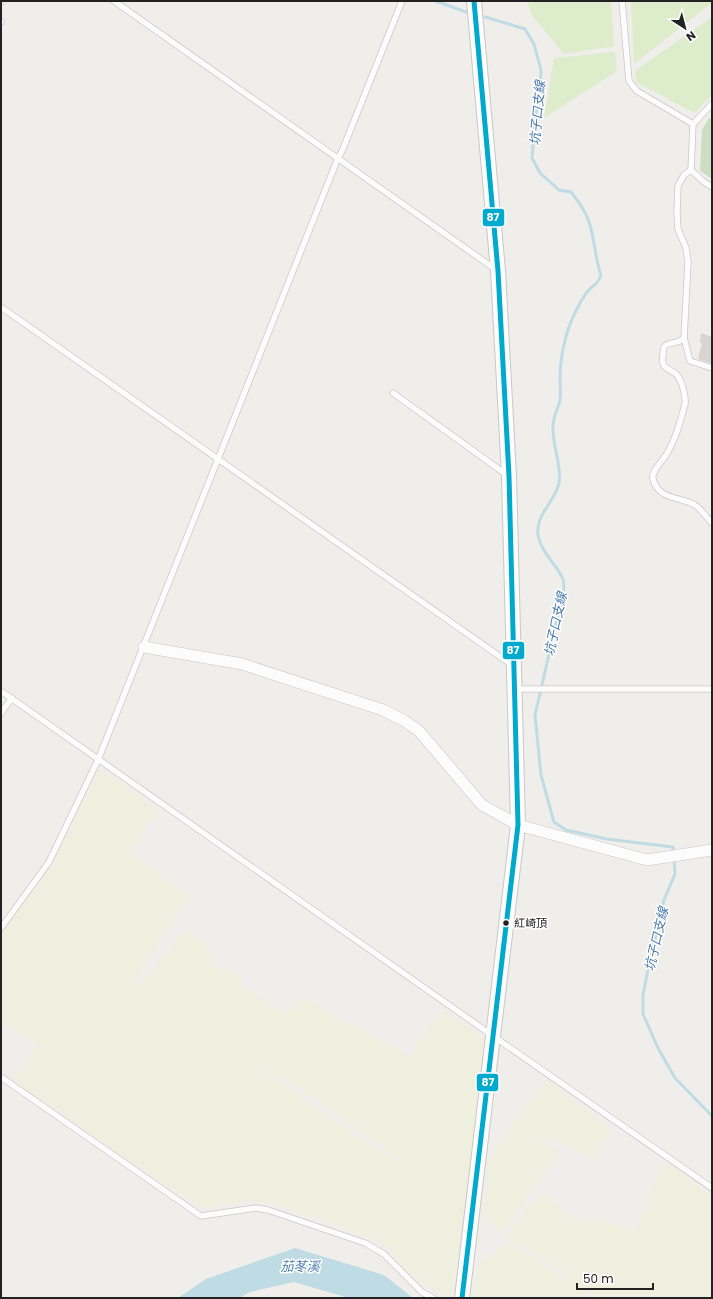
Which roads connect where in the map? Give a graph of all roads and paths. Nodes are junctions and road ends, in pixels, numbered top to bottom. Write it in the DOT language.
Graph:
graph roads {
  1 [pos="114,1"];
  2 [pos="402,1"];
  3 [pos="474,1"];
  4 [pos="622,1"];
  5 [pos="712,104"];
  6 [pos="693,124"];
  7 [pos="338,158"];
  8 [pos="691,170"];
  9 [pos="712,188"];
  10 [pos="498,271"];
  11 [pos="1,307"];
  12 [pos="684,338"];
  13 [pos="712,368"];
  14 [pos="393,393"];
  15 [pos="218,458"];
  16 [pos="509,476"];
  17 [pos="712,523"];
  18 [pos="144,647"];
  19 [pos="514,666"];
  20 [pos="515,689"];
  21 [pos="712,689"];
  22 [pos="1,691"];
  23 [pos="12,698"];
  24 [pos="1,713"];
  25 [pos="98,760"];
  26 [pos="518,825"];
  27 [pos="712,850"];
  28 [pos="1,928"];
  29 [pos="493,1036"];
  30 [pos="1,1077"];
  31 [pos="712,1188"];
  32 [pos="433,1298"];
  33 [pos="462,1298"];
  1 -- 7 [label="lane"];
  2 -- 7 [label="lane"];
  3 -- 10 [label="street"];
  4 -- 6 [label="lane"];
  5 -- 6 [label="lane"];
  6 -- 8 [label="lane"];
  7 -- 10 [label="lane"];
  7 -- 15 [label="lane"];
  8 -- 9 [label="lane"];
  8 -- 12 [label="lane"];
  10 -- 16 [label="street"];
  11 -- 15 [label="lane"];
  12 -- 13 [label="lane"];
  12 -- 17 [label="lane"];
  14 -- 16 [label="lane"];
  15 -- 18 [label="lane"];
  15 -- 19 [label="lane"];
  16 -- 19 [label="street"];
  18 -- 25 [label="lane"];
  18 -- 26 [label="street"];
  19 -- 20 [label="street"];
  20 -- 21 [label="lane"];
  20 -- 26 [label="street"];
  22 -- 23 [label="lane"];
  23 -- 24 [label="lane"];
  23 -- 25 [label="lane"];
  25 -- 28 [label="lane"];
  25 -- 29 [label="lane"];
  26 -- 27 [label="street"];
  26 -- 29 [label="street"];
  29 -- 31 [label="lane"];
  29 -- 33 [label="street"];
  30 -- 32 [label="lane"];
}
